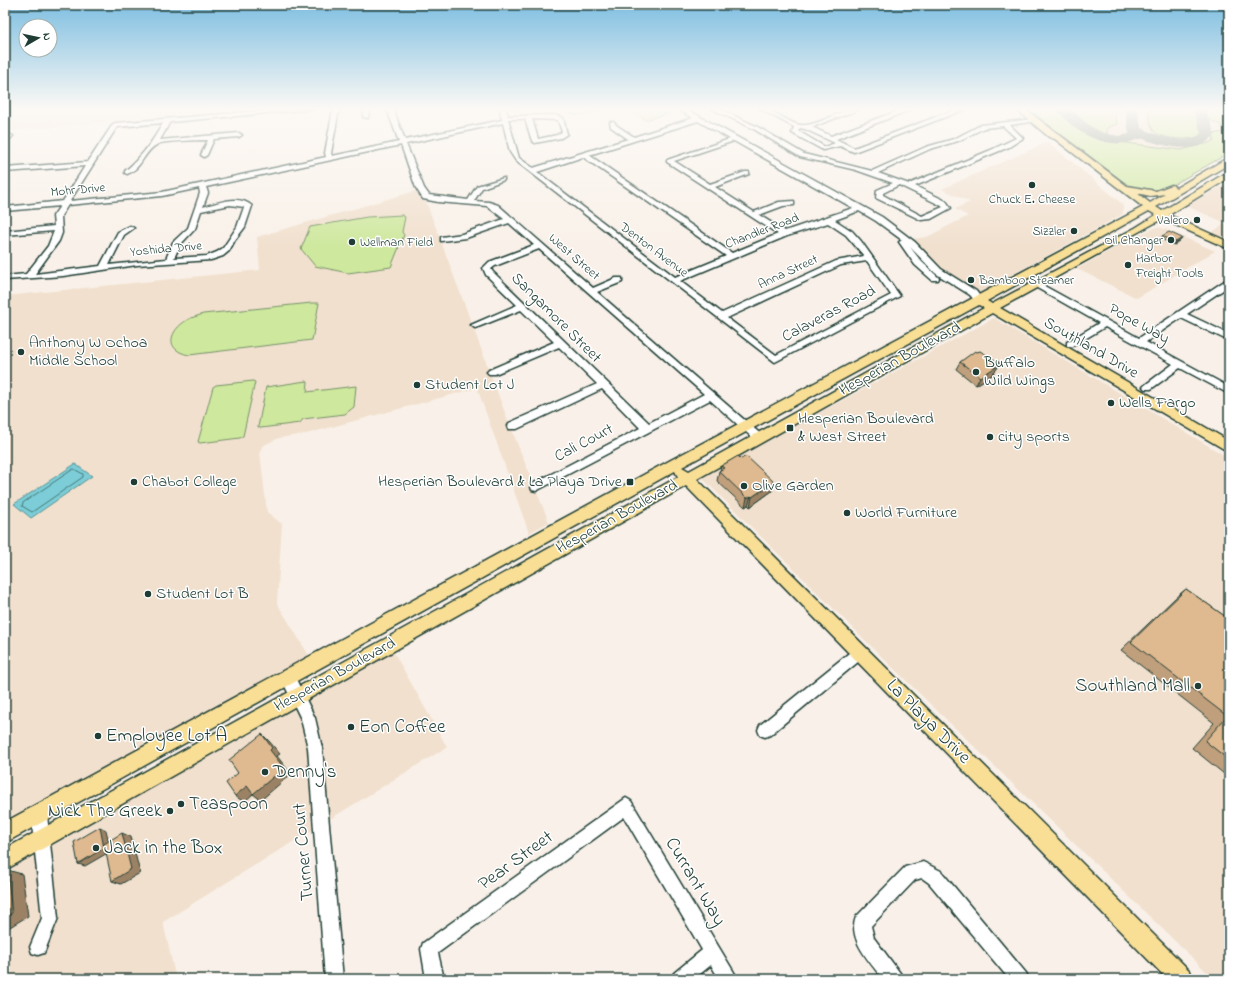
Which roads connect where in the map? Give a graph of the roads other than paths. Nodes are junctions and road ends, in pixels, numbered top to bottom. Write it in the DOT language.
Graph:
graph roads {
  1 [pos="95,155"];
  2 [pos="142,155"];
  3 [pos="329,155"];
  4 [pos="344,155"];
  5 [pos="407,155"];
  6 [pos="514,155"];
  7 [pos="584,155"];
  8 [pos="687,155"];
  9 [pos="764,155"];
  10 [pos="800,155"];
  11 [pos="913,155"];
  12 [pos="987,155"];
  13 [pos="1071,155"];
  14 [pos="1078,155"];
  15 [pos="1083,155"];
  16 [pos="330,158"];
  17 [pos="1090,160"];
  18 [pos="1225,163"];
  19 [pos="89,164"];
  20 [pos="5,170"];
  21 [pos="532,171"];
  22 [pos="127,172"];
  23 [pos="747,173"];
  24 [pos="872,173"];
  25 [pos="1229,174"];
  26 [pos="1205,175"];
  27 [pos="502,179"];
  28 [pos="898,183"];
  29 [pos="1214,184"];
  30 [pos="202,186"];
  31 [pos="909,186"];
  32 [pos="709,187"];
  33 [pos="1124,187"];
  34 [pos="470,202"];
  35 [pos="64,203"];
  36 [pos="791,203"];
  37 [pos="859,208"];
  38 [pos="5,209"];
  39 [pos="198,210"];
  40 [pos="1145,210"];
  41 [pos="754,214"];
  42 [pos="1158,218"];
  43 [pos="509,220"];
  44 [pos="830,220"];
  45 [pos="58,228"];
  46 [pos="130,228"];
  47 [pos="5,233"];
  48 [pos="784,234"];
  49 [pos="444,239"];
  50 [pos="540,246"];
  51 [pos="1229,246"];
  52 [pos="1229,254"];
  53 [pos="731,256"];
  54 [pos="868,258"];
  55 [pos="169,261"];
  56 [pos="104,267"];
  57 [pos="28,277"];
  58 [pos="5,278"];
  59 [pos="619,280"];
  60 [pos="674,280"];
  61 [pos="1229,282"];
  62 [pos="1034,284"];
  63 [pos="1220,288"];
  64 [pos="592,292"];
  65 [pos="1229,293"];
  66 [pos="978,300"];
  67 [pos="523,306"];
  68 [pos="990,308"];
  69 [pos="1181,314"];
  70 [pos="721,317"];
  71 [pos="1105,323"];
  72 [pos="475,325"];
  73 [pos="1229,338"];
  74 [pos="1139,342"];
  75 [pos="561,343"];
  76 [pos="1070,344"];
  77 [pos="774,359"];
  78 [pos="1180,364"];
  79 [pos="492,372"];
  80 [pos="603,385"];
  81 [pos="1148,387"];
  82 [pos="1229,391"];
  83 [pos="711,395"];
  84 [pos="513,426"];
  85 [pos="746,426"];
  86 [pos="648,428"];
  87 [pos="759,438"];
  88 [pos="1229,448"];
  89 [pos="674,465"];
  90 [pos="686,478"];
  91 [pos="536,486"];
  92 [pos="859,652"];
  93 [pos="288,678"];
  94 [pos="297,697"];
  95 [pos="765,730"];
  96 [pos="626,806"];
  97 [pos="38,815"];
  98 [pos="5,833"];
  99 [pos="41,840"];
  100 [pos="5,860"];
  101 [pos="38,947"];
  102 [pos="713,952"];
  103 [pos="1175,976"];
  104 [pos="334,979"];
  105 [pos="434,979"];
  106 [pos="680,979"];
  107 [pos="729,979"];
  108 [pos="894,979"];
  109 [pos="1020,979"];
  1 -- 19 [label="street"];
  2 -- 22 [label="street"];
  3 -- 16 [label="street"];
  4 -- 16 [label="street, Mohr Drive"];
  5 -- 34 [label="street, West Street"];
  6 -- 21 [label="street, Denton Avenue"];
  7 -- 21 [label="street"];
  7 -- 53 [label="street"];
  8 -- 32 [label="street"];
  9 -- 37 [label="street"];
  10 -- 24 [label="street"];
  11 -- 24 [label="street"];
  12 -- 31 [label="street"];
  13 -- 40 [label="main road"];
  14 -- 17 [label="main road"];
  15 -- 17 [label="main road"];
  16 -- 30 [label="street, Mohr Drive"];
  17 -- 33 [label="main road"];
  18 -- 26 [label="main road, Hesperian Boulevard"];
  18 -- 29 [label="main road"];
  19 -- 20 [label="street"];
  19 -- 35 [label="street"];
  21 -- 60 [label="street, Denton Avenue"];
  23 -- 32 [label="street"];
  24 -- 28 [label="street"];
  25 -- 29 [label="main road, Hesperian Boulevard"];
  26 -- 33 [label="main road"];
  26 -- 40 [label="main road, Hesperian Boulevard"];
  27 -- 34 [label="street"];
  28 -- 31 [label="street"];
  28 -- 31 [label="street"];
  29 -- 42 [label="main road, Hesperian Boulevard"];
  30 -- 35 [label="street, Mohr Drive"];
  30 -- 39 [label="street"];
  32 -- 41 [label="street"];
  33 -- 40 [label="main road"];
  34 -- 43 [label="street, West Street"];
  35 -- 38 [label="street, Mohr Drive"];
  35 -- 45 [label="street"];
  36 -- 41 [label="street"];
  37 -- 44 [label="street, Chandler Road"];
  37 -- 66 [label="street"];
  39 -- 55 [label="street"];
  39 -- 55 [label="street, Yoshida Drive"];
  40 -- 42 [label="main road"];
  40 -- 66 [label="main road, Hesperian Boulevard"];
  41 -- 48 [label="street"];
  42 -- 51 [label="main road"];
  42 -- 52 [label="main road"];
  42 -- 62 [label="main road, Hesperian Boulevard"];
  43 -- 49 [label="street"];
  43 -- 50 [label="street, West Street"];
  44 -- 48 [label="street, Chandler Road"];
  44 -- 54 [label="street"];
  45 -- 47 [label="street"];
  45 -- 57 [label="street"];
  46 -- 56 [label="street"];
  48 -- 53 [label="street, Chandler Road"];
  50 -- 64 [label="street, West Street"];
  50 -- 67 [label="street, Sangamore Street"];
  53 -- 60 [label="street, Chandler Road"];
  54 -- 70 [label="street, Anna Street"];
  54 -- 77 [label="street, Calaveras Road"];
  55 -- 56 [label="street, Yoshida Drive"];
  56 -- 57 [label="street, Yoshida Drive"];
  57 -- 58 [label="street, Yoshida Drive"];
  59 -- 64 [label="street"];
  60 -- 70 [label="street, Denton Avenue"];
  61 -- 63 [label="street"];
  62 -- 68 [label="main road, Hesperian Boulevard"];
  62 -- 71 [label="street, Pope Way"];
  63 -- 65 [label="street"];
  63 -- 69 [label="street"];
  64 -- 83 [label="street, West Street"];
  66 -- 68 [label="main road, Southland Drive"];
  66 -- 85 [label="main road, Hesperian Boulevard"];
  67 -- 72 [label="street"];
  67 -- 75 [label="street, Sangamore Street"];
  68 -- 87 [label="main road, Hesperian Boulevard"];
  68 -- 88 [label="main road, Southland Drive"];
  69 -- 73 [label="street"];
  69 -- 74 [label="street"];
  70 -- 77 [label="street, Denton Avenue"];
  71 -- 74 [label="street, Pope Way"];
  71 -- 76 [label="street"];
  74 -- 78 [label="street, Pope Way"];
  75 -- 79 [label="street"];
  75 -- 80 [label="street, Sangamore Street"];
  78 -- 81 [label="street"];
  78 -- 82 [label="street, Pope Way"];
  80 -- 84 [label="street"];
  80 -- 86 [label="street, Sangamore Street"];
  83 -- 85 [label="street, West Street"];
  83 -- 86 [label="street, Cali Court"];
  85 -- 87 [label="street, West Street"];
  85 -- 89 [label="main road, Hesperian Boulevard"];
  86 -- 91 [label="street, Cali Court"];
  87 -- 90 [label="main road, Hesperian Boulevard"];
  89 -- 90 [label="main road, La Playa Drive"];
  89 -- 93 [label="main road, Hesperian Boulevard"];
  90 -- 92 [label="main road, La Playa Drive"];
  90 -- 94 [label="main road, Hesperian Boulevard"];
  92 -- 95 [label="street"];
  92 -- 103 [label="main road, La Playa Drive"];
  93 -- 94 [label="street, Turner Court"];
  93 -- 97 [label="main road, Hesperian Boulevard"];
  94 -- 99 [label="main road, Hesperian Boulevard"];
  94 -- 104 [label="street, Turner Court"];
  96 -- 102 [label="street, Currant Way"];
  96 -- 105 [label="street, Pear Street"];
  97 -- 98 [label="main road, Hesperian Boulevard"];
  97 -- 99 [label="street"];
  99 -- 100 [label="main road, Hesperian Boulevard"];
  99 -- 101 [label="street"];
  102 -- 106 [label="street"];
  102 -- 107 [label="street, Currant Way"];
  108 -- 109 [label="street"];
}
